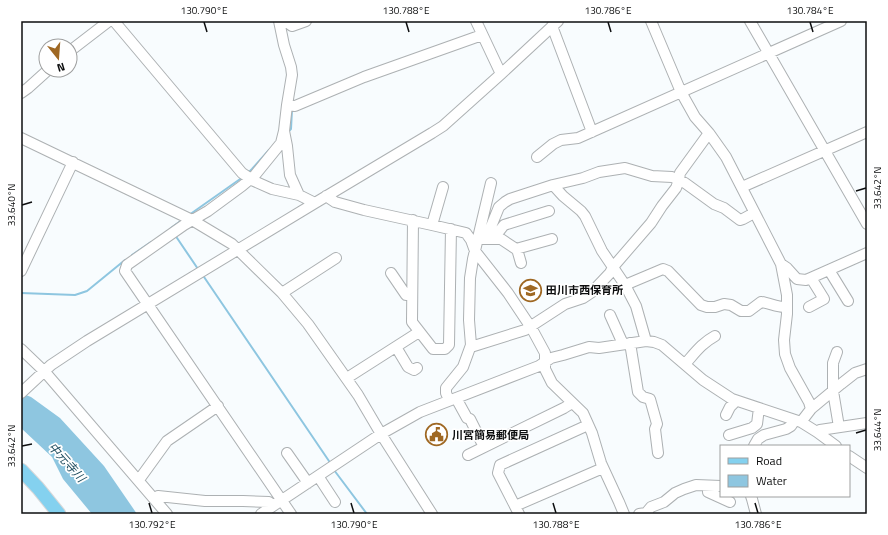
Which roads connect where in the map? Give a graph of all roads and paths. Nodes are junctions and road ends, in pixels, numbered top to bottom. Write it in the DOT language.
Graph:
graph roads {
  1 [pos="109,21"];
  2 [pos="114,21"];
  3 [pos="282,21"];
  4 [pos="306,21"];
  5 [pos="476,21"];
  6 [pos="651,21"];
  7 [pos="750,21"];
  8 [pos="834,22"];
  9 [pos="555,24"];
  10 [pos="482,35"];
  11 [pos="78,45"];
  12 [pos="769,53"];
  13 [pos="501,74"];
  14 [pos="39,78"];
  15 [pos="681,92"];
  16 [pos="21,93"];
  17 [pos="287,105"];
  18 [pos="284,131"];
  19 [pos="592,132"];
  20 [pos="709,132"];
  21 [pos="867,132"];
  22 [pos="21,138"];
  23 [pos="825,151"];
  24 [pos="537,157"];
  25 [pos="73,162"];
  26 [pos="251,179"];
  27 [pos="679,180"];
  28 [pos="491,183"];
  29 [pos="553,185"];
  30 [pos="443,187"];
  31 [pos="742,187"];
  32 [pos="299,195"];
  33 [pos="326,196"];
  34 [pos="315,202"];
  35 [pos="549,211"];
  36 [pos="754,213"];
  37 [pos="192,220"];
  38 [pos="413,220"];
  39 [pos="867,224"];
  40 [pos="432,225"];
  41 [pos="451,230"];
  42 [pos="486,239"];
  43 [pos="552,239"];
  44 [pos="237,249"];
  45 [pos="517,249"];
  46 [pos="475,251"];
  47 [pos="867,254"];
  48 [pos="336,258"];
  49 [pos="521,263"];
  50 [pos="781,264"];
  51 [pos="613,267"];
  52 [pos="829,270"];
  53 [pos="21,271"];
  54 [pos="391,273"];
  55 [pos="811,278"];
  56 [pos="625,285"];
  57 [pos="282,293"];
  58 [pos="412,295"];
  59 [pos="848,301"];
  60 [pos="148,304"];
  61 [pos="787,307"];
  62 [pos="809,307"];
  63 [pos="610,315"];
  64 [pos="530,327"];
  65 [pos="419,332"];
  66 [pos="715,336"];
  67 [pos="646,341"];
  68 [pos="627,344"];
  69 [pos="471,345"];
  70 [pos="396,347"];
  71 [pos="21,349"];
  72 [pos="837,352"];
  73 [pos="545,362"];
  74 [pos="685,364"];
  75 [pos="417,368"];
  76 [pos="867,369"];
  77 [pos="43,373"];
  78 [pos="347,378"];
  79 [pos="833,391"];
  80 [pos="21,393"];
  81 [pos="453,399"];
  82 [pos="736,401"];
  83 [pos="572,402"];
  84 [pos="218,406"];
  85 [pos="759,408"];
  86 [pos="812,409"];
  87 [pos="726,415"];
  88 [pos="798,421"];
  89 [pos="867,423"];
  90 [pos="588,425"];
  91 [pos="839,427"];
  92 [pos="817,432"];
  93 [pos="381,434"];
  94 [pos="729,435"];
  95 [pos="755,445"];
  96 [pos="835,445"];
  97 [pos="484,447"];
  98 [pos="287,453"];
  99 [pos="658,453"];
  100 [pos="468,455"];
  101 [pos="850,459"];
  102 [pos="603,468"];
  103 [pos="867,468"];
  104 [pos="21,470"];
  105 [pos="318,476"];
  106 [pos="138,480"];
  107 [pos="308,483"];
  108 [pos="708,486"];
  109 [pos="720,486"];
  110 [pos="752,497"];
  111 [pos="154,499"];
  112 [pos="282,500"];
  113 [pos="335,502"];
  114 [pos="730,502"];
  115 [pos="273,506"];
  116 [pos="517,510"];
  117 [pos="620,513"];
  118 [pos="59,514"];
  119 [pos="167,514"];
  120 [pos="261,514"];
  121 [pos="291,514"];
  122 [pos="432,514"];
  123 [pos="644,514"];
  124 [pos="756,514"];
  1 -- 11 [label="street"];
  2 -- 26 [label="street"];
  3 -- 4 [label="street"];
  3 -- 17 [label="street"];
  5 -- 10 [label="street"];
  6 -- 15 [label="street"];
  7 -- 12 [label="street"];
  8 -- 12 [label="street"];
  9 -- 13 [label="street"];
  9 -- 19 [label="street"];
  10 -- 13 [label="street"];
  10 -- 17 [label="street"];
  12 -- 15 [label="street"];
  12 -- 23 [label="street"];
  13 -- 33 [label="street"];
  14 -- 16 [label="street"];
  15 -- 19 [label="street"];
  15 -- 20 [label="street"];
  17 -- 18 [label="street"];
  18 -- 26 [label="street"];
  18 -- 32 [label="street"];
  19 -- 24 [label="street"];
  20 -- 27 [label="street"];
  20 -- 31 [label="street"];
  21 -- 23 [label="street"];
  22 -- 25 [label="street"];
  23 -- 31 [label="street"];
  23 -- 39 [label="street"];
  25 -- 37 [label="street"];
  25 -- 53 [label="street"];
  26 -- 32 [label="street"];
  26 -- 37 [label="street"];
  27 -- 29 [label="street"];
  27 -- 36 [label="street"];
  27 -- 51 [label="street"];
  28 -- 42 [label="street"];
  29 -- 42 [label="street"];
  29 -- 51 [label="street"];
  30 -- 40 [label="street"];
  31 -- 36 [label="street"];
  32 -- 34 [label="street"];
  33 -- 34 [label="street"];
  33 -- 38 [label="street"];
  34 -- 44 [label="street"];
  35 -- 42 [label="street"];
  36 -- 50 [label="street"];
  37 -- 44 [label="street"];
  37 -- 60 [label="street"];
  38 -- 40 [label="street"];
  38 -- 58 [label="street"];
  40 -- 41 [label="street"];
  41 -- 46 [label="street"];
  41 -- 65 [label="street"];
  42 -- 45 [label="street"];
  42 -- 46 [label="street"];
  43 -- 45 [label="street"];
  44 -- 57 [label="street"];
  44 -- 60 [label="street"];
  45 -- 49 [label="street"];
  46 -- 64 [label="street"];
  46 -- 69 [label="street"];
  47 -- 52 [label="street"];
  48 -- 57 [label="street"];
  50 -- 55 [label="street"];
  50 -- 61 [label="street"];
  51 -- 56 [label="street"];
  51 -- 64 [label="street"];
  52 -- 55 [label="street"];
  52 -- 59 [label="street"];
  54 -- 58 [label="street"];
  55 -- 62 [label="street"];
  56 -- 61 [label="street"];
  56 -- 67 [label="street"];
  57 -- 78 [label="street"];
  58 -- 65 [label="street"];
  60 -- 77 [label="street"];
  60 -- 84 [label="street"];
  61 -- 86 [label="street"];
  63 -- 68 [label="street"];
  64 -- 69 [label="street"];
  64 -- 73 [label="street"];
  65 -- 70 [label="street"];
  66 -- 74 [label="street"];
  67 -- 68 [label="street"];
  67 -- 74 [label="street"];
  68 -- 73 [label="street"];
  68 -- 99 [label="street"];
  69 -- 81 [label="street"];
  70 -- 75 [label="street"];
  70 -- 78 [label="street"];
  71 -- 77 [label="street"];
  72 -- 79 [label="street"];
  73 -- 81 [label="street"];
  73 -- 83 [label="street"];
  74 -- 82 [label="street"];
  76 -- 79 [label="street"];
  77 -- 80 [label="street"];
  77 -- 106 [label="street"];
  78 -- 93 [label="street"];
  79 -- 86 [label="street"];
  79 -- 91 [label="street"];
  81 -- 93 [label="street"];
  81 -- 97 [label="street"];
  82 -- 85 [label="street"];
  82 -- 87 [label="street"];
  83 -- 90 [label="street"];
  83 -- 97 [label="street"];
  84 -- 106 [label="street"];
  84 -- 112 [label="street"];
  85 -- 88 [label="street"];
  85 -- 94 [label="street"];
  86 -- 88 [label="street"];
  88 -- 92 [label="street"];
  88 -- 95 [label="street"];
  89 -- 91 [label="street"];
  90 -- 102 [label="street"];
  90 -- 116 [label="street"];
  91 -- 92 [label="street"];
  92 -- 96 [label="street"];
  93 -- 105 [label="street"];
  93 -- 122 [label="street"];
  97 -- 100 [label="street"];
  98 -- 107 [label="street"];
  101 -- 103 [label="street"];
  102 -- 116 [label="street"];
  102 -- 117 [label="street"];
  104 -- 118 [label="main road"];
  105 -- 107 [label="street"];
  105 -- 113 [label="street"];
  106 -- 111 [label="street"];
  107 -- 112 [label="street"];
  108 -- 109 [label="street"];
  108 -- 114 [label="street"];
  108 -- 123 [label="street"];
  110 -- 124 [label="street"];
  111 -- 115 [label="street"];
  111 -- 119 [label="street"];
  112 -- 115 [label="street"];
  112 -- 121 [label="street"];
  115 -- 120 [label="street"];
}
